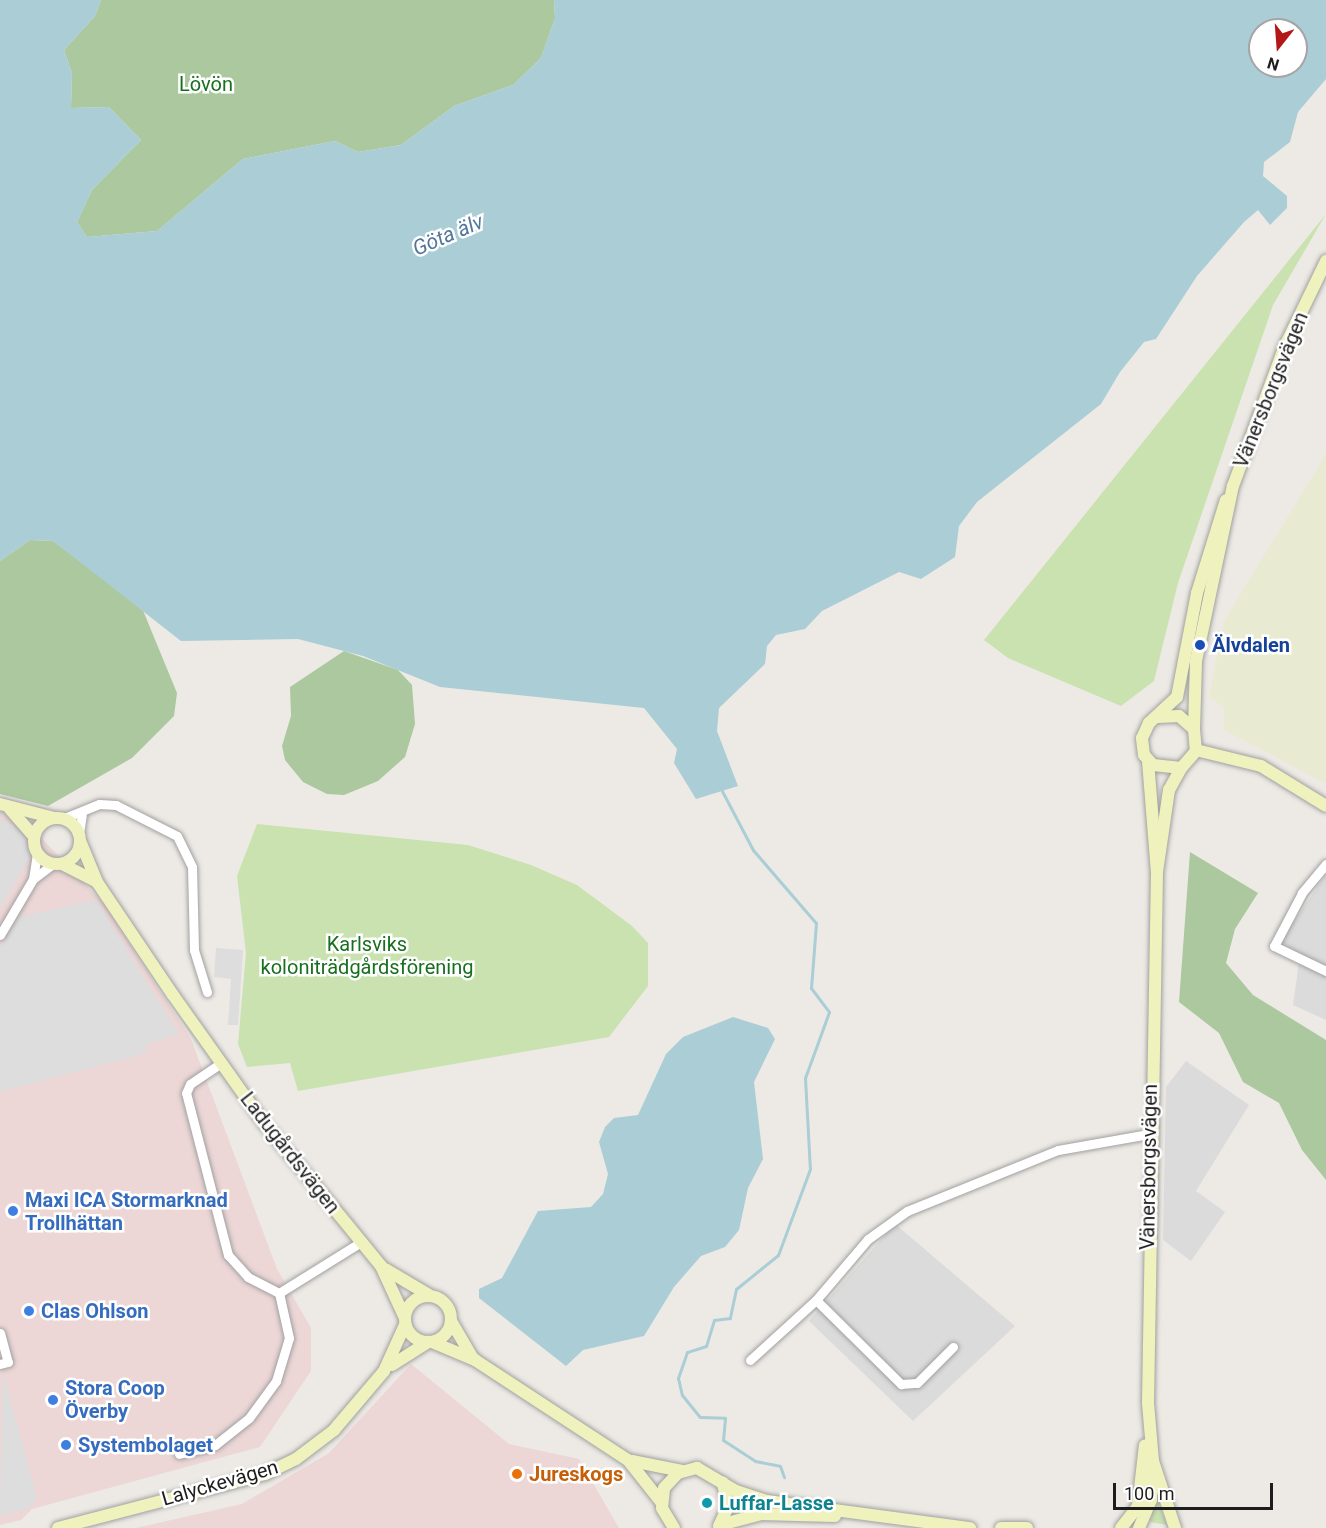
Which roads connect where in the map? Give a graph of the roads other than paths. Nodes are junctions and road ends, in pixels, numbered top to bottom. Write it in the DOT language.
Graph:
graph roads {
  1 [pos="1326,261"];
  2 [pos="1233,486"];
  3 [pos="1158,717"];
  4 [pos="1194,729"];
  5 [pos="1196,750"];
  6 [pos="1148,761"];
  7 [pos="1181,768"];
  8 [pos="5,806"];
  9 [pos="1326,806"];
  10 [pos="82,815"];
  11 [pos="58,818"];
  12 [pos="34,837"];
  13 [pos="80,838"];
  14 [pos="37,853"];
  15 [pos="57,864"];
  16 [pos="1326,864"];
  17 [pos="1157,872"];
  18 [pos="33,879"];
  19 [pos="98,882"];
  20 [pos="0,935"];
  21 [pos="1326,971"];
  22 [pos="207,992"];
  23 [pos="221,1063"];
  24 [pos="1149,1134"];
  25 [pos="361,1242"];
  26 [pos="381,1266"];
  27 [pos="279,1293"];
  28 [pos="429,1295"];
  29 [pos="816,1300"];
  30 [pos="405,1320"];
  31 [pos="451,1322"];
  32 [pos="0,1333"];
  33 [pos="430,1342"];
  34 [pos="953,1347"];
  35 [pos="475,1360"];
  36 [pos="750,1360"];
  37 [pos="0,1364"];
  38 [pos="384,1371"];
  39 [pos="1149,1426"];
  40 [pos="179,1454"];
  41 [pos="628,1460"];
  42 [pos="1153,1461"];
  43 [pos="682,1471"];
  44 [pos="723,1483"];
  45 [pos="661,1503"];
  46 [pos="851,1515"];
  47 [pos="718,1527"];
  48 [pos="58,1528"];
  49 [pos="674,1528"];
  50 [pos="970,1528"];
  51 [pos="1001,1528"];
  52 [pos="1027,1528"];
  53 [pos="1120,1528"];
  54 [pos="1138,1528"];
  55 [pos="1175,1528"];
  1 -- 2 [label="main road, Vänersborgsvägen"];
  2 -- 3 [label="main road, Vänersborgsvägen"];
  2 -- 4 [label="main road, Vänersborgsvägen"];
  3 -- 4 [label="main road"];
  3 -- 6 [label="main road, Vänersborgsvägen"];
  4 -- 5 [label="main road, Vänersborgsvägen"];
  5 -- 7 [label="main road, Vänersborgsvägen"];
  5 -- 9 [label="main road"];
  6 -- 7 [label="main road"];
  6 -- 17 [label="main road, Vänersborgsvägen"];
  7 -- 17 [label="main road, Vänersborgsvägen"];
  8 -- 11 [label="main road"];
  8 -- 12 [label="main road"];
  10 -- 11 [label="street"];
  10 -- 13 [label="street"];
  10 -- 22 [label="street"];
  11 -- 12 [label="main road"];
  11 -- 13 [label="main road"];
  12 -- 14 [label="main road"];
  13 -- 15 [label="main road"];
  13 -- 19 [label="main road, Ladugårdsvägen"];
  14 -- 15 [label="main road"];
  14 -- 18 [label="street"];
  15 -- 18 [label="street"];
  15 -- 19 [label="main road, Ladugårdsvägen"];
  16 -- 21 [label="street"];
  17 -- 24 [label="main road, Vänersborgsvägen"];
  18 -- 20 [label="street"];
  19 -- 23 [label="main road, Ladugårdsvägen"];
  23 -- 25 [label="main road, Ladugårdsvägen"];
  23 -- 27 [label="street"];
  24 -- 29 [label="street"];
  24 -- 39 [label="main road, Vänersborgsvägen"];
  25 -- 26 [label="main road, Ladugårdsvägen"];
  25 -- 27 [label="street"];
  26 -- 28 [label="main road, Ladugårdsvägen"];
  26 -- 30 [label="main road, Ladugårdsvägen"];
  27 -- 40 [label="street"];
  28 -- 30 [label="main road"];
  28 -- 31 [label="main road, Ladugårdsvägen"];
  29 -- 34 [label="street"];
  29 -- 36 [label="street"];
  30 -- 33 [label="main road, Ladugårdsvägen"];
  30 -- 38 [label="main road, Lalyckevägen"];
  31 -- 33 [label="main road"];
  31 -- 35 [label="main road, Ladugårdsvägen"];
  32 -- 37 [label="street"];
  33 -- 35 [label="main road, Ladugårdsvägen"];
  33 -- 38 [label="main road, Lalyckevägen"];
  35 -- 41 [label="main road, Ladugårdsvägen"];
  38 -- 48 [label="main road, Lalyckevägen"];
  39 -- 42 [label="main road, Vänersborgsvägen"];
  39 -- 53 [label="main road"];
  41 -- 43 [label="main road, Ladugårdsvägen"];
  41 -- 45 [label="main road, Ladugårdsvägen"];
  42 -- 54 [label="main road, Vänersborgsvägen"];
  42 -- 55 [label="main road, Vänersborgsvägen"];
  43 -- 44 [label="main road, Ladugårdsvägen"];
  43 -- 45 [label="main road"];
  44 -- 46 [label="main road, Ladugårdsvägen"];
  44 -- 47 [label="main road"];
  45 -- 49 [label="main road, Ladugårdsvägen"];
  46 -- 47 [label="main road"];
  46 -- 50 [label="main road"];
  51 -- 52 [label="main road"];
}
